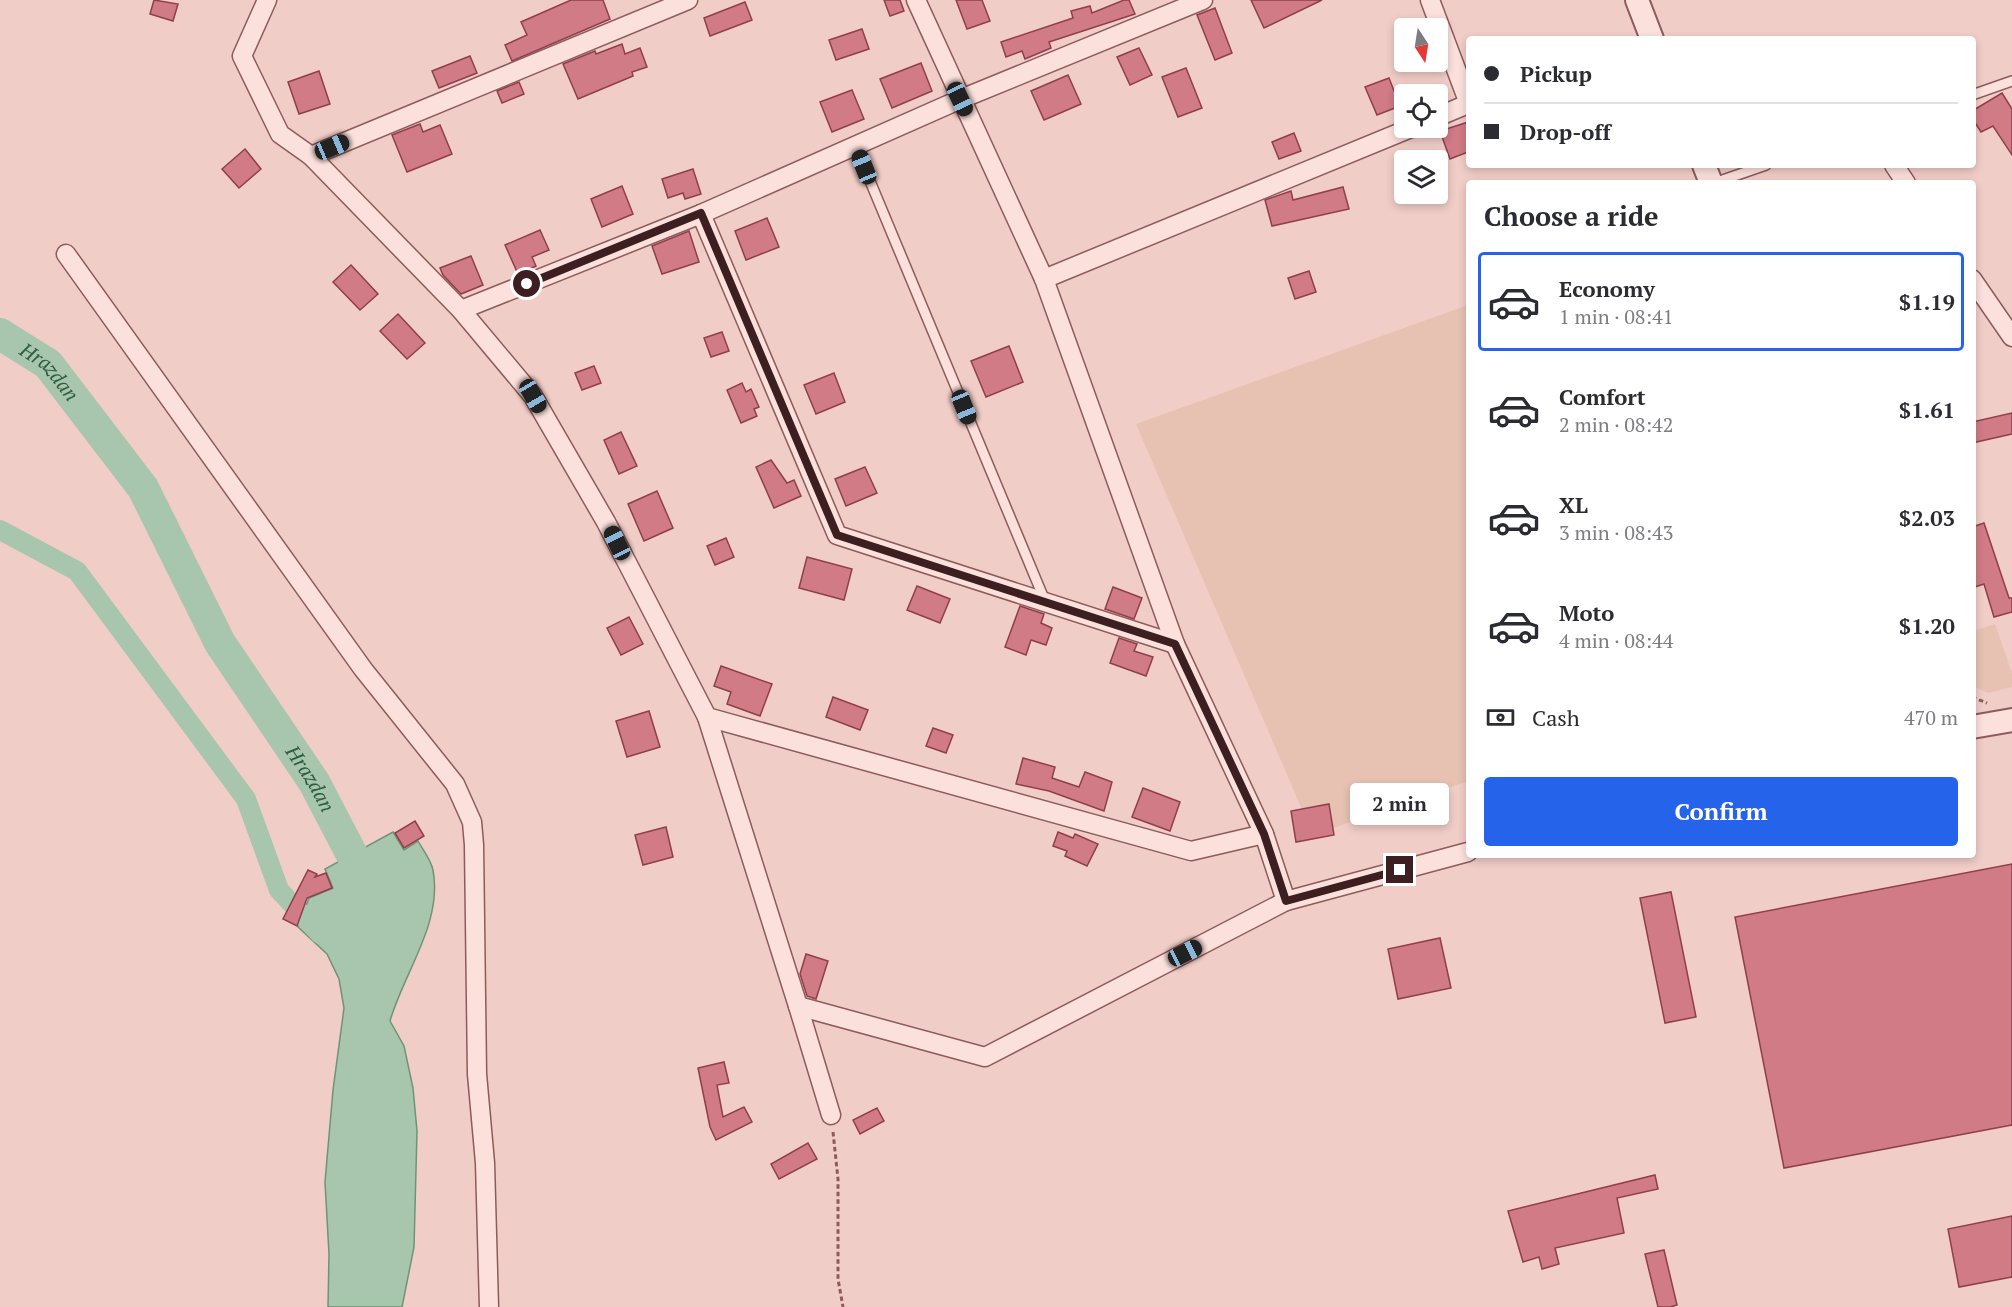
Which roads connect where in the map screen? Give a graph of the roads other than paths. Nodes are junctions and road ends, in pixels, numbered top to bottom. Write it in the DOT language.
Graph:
graph roads {
  1 [pos="267,0"];
  2 [pos="688,0"];
  3 [pos="916,0"];
  4 [pos="1203,0"];
  5 [pos="1430,0"];
  6 [pos="1637,0"];
  7 [pos="1651,36"];
  8 [pos="2012,81"];
  9 [pos="1976,94"];
  10 [pos="1466,97"];
  11 [pos="960,99"];
  12 [pos="1466,103"];
  13 [pos="1448,112"];
  14 [pos="1394,135"];
  15 [pos="855,146"];
  16 [pos="311,156"];
  17 [pos="1757,168"];
  18 [pos="1722,180"];
  19 [pos="701,213"];
  20 [pos="66,254"];
  21 [pos="1044,279"];
  22 [pos="1976,285"];
  23 [pos="461,310"];
  24 [pos="2012,337"];
  25 [pos="1046,603"];
  26 [pos="1175,644"];
  27 [pos="707,717"];
  28 [pos="2012,720"];
  29 [pos="1976,726"];
  30 [pos="1264,834"];
  31 [pos="1466,853"];
  32 [pos="1286,901"];
  33 [pos="798,1006"];
  34 [pos="831,1115"];
  35 [pos="489,1307"];
  1 -- 16 [label="street"];
  2 -- 16 [label="street"];
  3 -- 11 [label="street"];
  4 -- 11 [label="street"];
  5 -- 10 [label="street"];
  6 -- 7 [label="street"];
  8 -- 9 [label="lane"];
  11 -- 15 [label="street"];
  11 -- 21 [label="street"];
  12 -- 13 [label="street"];
  14 -- 21 [label="street"];
  15 -- 19 [label="street"];
  15 -- 25 [label="lane"];
  16 -- 23 [label="street"];
  17 -- 18 [label="lane"];
  19 -- 23 [label="street"];
  19 -- 25 [label="street"];
  20 -- 35 [label="street"];
  21 -- 26 [label="street"];
  22 -- 24 [label="street"];
  23 -- 27 [label="street"];
  25 -- 26 [label="street"];
  26 -- 30 [label="street"];
  27 -- 30 [label="street"];
  27 -- 33 [label="street"];
  28 -- 29 [label="street"];
  30 -- 32 [label="street"];
  31 -- 32 [label="street"];
  32 -- 33 [label="street"];
  33 -- 34 [label="street"];
}
